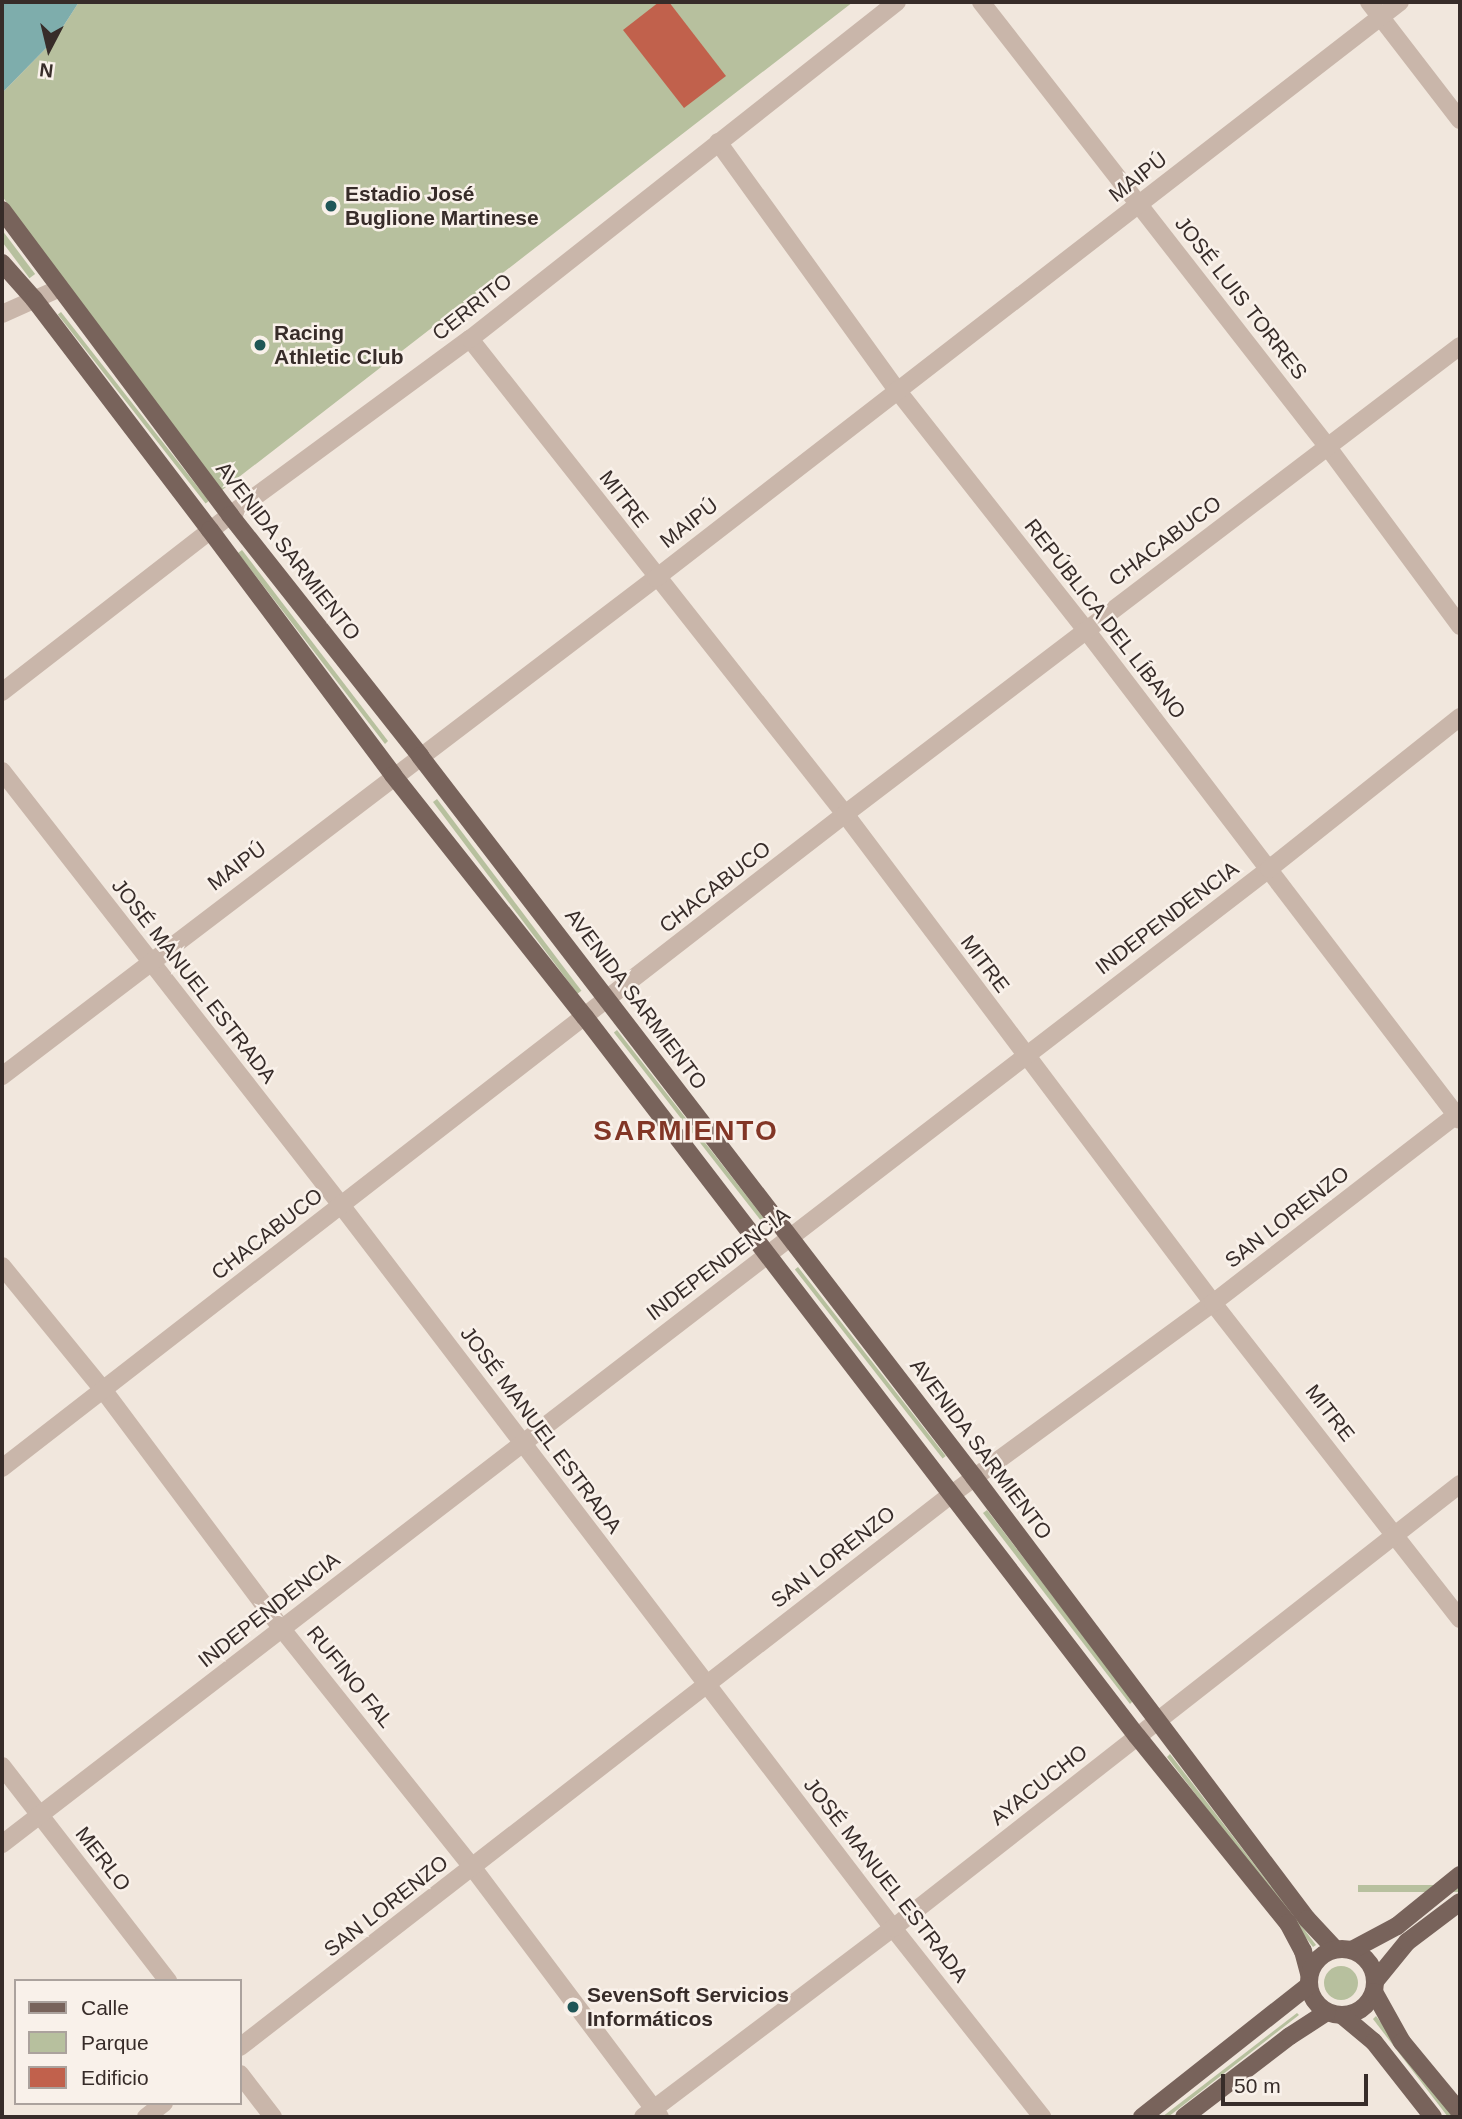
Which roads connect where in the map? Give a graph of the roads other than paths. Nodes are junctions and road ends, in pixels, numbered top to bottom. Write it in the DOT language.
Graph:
graph roads {
  1 [pos="897,2"];
  2 [pos="981,2"];
  3 [pos="1369,2"];
  4 [pos="1400,2"];
  5 [pos="1381,17"];
  6 [pos="1460,120"];
  7 [pos="718,142"];
  8 [pos="1140,204"];
  9 [pos="2,211"];
  10 [pos="4,265"];
  11 [pos="60,288"];
  12 [pos="34,299"];
  13 [pos="2,314"];
  14 [pos="470,339"];
  15 [pos="1460,346"];
  16 [pos="897,390"];
  17 [pos="1326,446"];
  18 [pos="230,515"];
  19 [pos="210,530"];
  20 [pos="656,578"];
  21 [pos="1460,626"];
  22 [pos="1086,630"];
  23 [pos="2,692"];
  24 [pos="1460,717"];
  25 [pos="420,756"];
  26 [pos="2,771"];
  27 [pos="393,775"];
  28 [pos="845,814"];
  29 [pos="1269,869"];
  30 [pos="150,961"];
  31 [pos="608,1000"];
  32 [pos="585,1017"];
  33 [pos="1024,1056"];
  34 [pos="2,1076"];
  35 [pos="1459,1116"];
  36 [pos="341,1205"];
  37 [pos="790,1238"];
  38 [pos="768,1255"];
  39 [pos="2,1266"];
  40 [pos="1213,1303"];
  41 [pos="104,1391"];
  42 [pos="522,1443"];
  43 [pos="2,1468"];
  44 [pos="974,1478"];
  45 [pos="1460,1484"];
  46 [pos="953,1494"];
  47 [pos="1396,1533"];
  48 [pos="1460,1619"];
  49 [pos="282,1629"];
  50 [pos="706,1683"];
  51 [pos="1158,1720"];
  52 [pos="1138,1736"];
  53 [pos="2,1766"];
  54 [pos="40,1815"];
  55 [pos="2,1844"];
  56 [pos="473,1868"];
  57 [pos="1460,1875"];
  58 [pos="1460,1902"];
  59 [pos="893,1928"];
  60 [pos="1343,1950"];
  61 [pos="166,1979"];
  62 [pos="1309,1979"];
  63 [pos="1375,1986"];
  64 [pos="1335,2014"];
  65 [pos="242,2045"];
  66 [pos="242,2077"];
  67 [pos="161,2105"];
  68 [pos="1460,2112"];
  69 [pos="652,2115"];
  70 [pos="146,2117"];
  71 [pos="273,2117"];
  72 [pos="1042,2117"];
  73 [pos="1142,2117"];
  74 [pos="1184,2117"];
  75 [pos="1433,2117"];
  1 -- 7 [label="street, CERRITO"];
  2 -- 8 [label="street, JOSÉ LUIS TORRES"];
  3 -- 5 [label="street"];
  4 -- 5 [label="street, MAIPÚ"];
  5 -- 6 [label="street"];
  5 -- 8 [label="street, MAIPÚ"];
  7 -- 14 [label="street, CERRITO"];
  7 -- 16 [label="street, REPÚBLICA DEL LÍBANO"];
  8 -- 16 [label="street, MAIPÚ"];
  8 -- 17 [label="street, JOSÉ LUIS TORRES"];
  9 -- 11 [label="main road, AVENIDA SARMIENTO"];
  10 -- 12 [label="main road"];
  11 -- 12 [label="street"];
  11 -- 18 [label="main road, AVENIDA SARMIENTO"];
  12 -- 13 [label="street"];
  12 -- 19 [label="main road"];
  14 -- 18 [label="street, CERRITO"];
  14 -- 20 [label="street, MITRE"];
  15 -- 17 [label="street, CHACABUCO"];
  16 -- 20 [label="street, MAIPÚ"];
  16 -- 22 [label="street, REPÚBLICA DEL LÍBANO"];
  17 -- 21 [label="street, JOSÉ LUIS TORRES"];
  17 -- 22 [label="street, CHACABUCO"];
  18 -- 19 [label="street, CERRITO"];
  18 -- 25 [label="main road, AVENIDA SARMIENTO"];
  19 -- 23 [label="street, CERRITO"];
  19 -- 27 [label="main road"];
  20 -- 25 [label="street, MAIPÚ"];
  20 -- 28 [label="street, MITRE"];
  22 -- 28 [label="street, CHACABUCO"];
  22 -- 29 [label="street, REPÚBLICA DEL LÍBANO"];
  24 -- 29 [label="street, INDEPENDENCIA"];
  25 -- 27 [label="street, MAIPÚ"];
  25 -- 31 [label="main road, AVENIDA SARMIENTO"];
  26 -- 30 [label="street, JOSÉ MANUEL ESTRADA"];
  27 -- 30 [label="street, MAIPÚ"];
  27 -- 32 [label="main road"];
  28 -- 31 [label="street, CHACABUCO"];
  28 -- 33 [label="street, MITRE"];
  29 -- 33 [label="street, INDEPENDENCIA"];
  29 -- 35 [label="street, REPÚBLICA DEL LÍBANO"];
  30 -- 34 [label="street, MAIPÚ"];
  30 -- 36 [label="street, JOSÉ MANUEL ESTRADA"];
  31 -- 32 [label="street, CHACABUCO"];
  31 -- 37 [label="main road, AVENIDA SARMIENTO"];
  32 -- 36 [label="street, CHACABUCO"];
  32 -- 38 [label="main road"];
  33 -- 37 [label="street, INDEPENDENCIA"];
  33 -- 40 [label="street, MITRE"];
  35 -- 40 [label="street, SAN LORENZO"];
  36 -- 41 [label="street, CHACABUCO"];
  36 -- 42 [label="street, JOSÉ MANUEL ESTRADA"];
  37 -- 38 [label="street, INDEPENDENCIA"];
  37 -- 44 [label="main road, AVENIDA SARMIENTO"];
  38 -- 42 [label="street, INDEPENDENCIA"];
  38 -- 46 [label="main road"];
  39 -- 41 [label="street, RUFINO FAL"];
  40 -- 44 [label="street, SAN LORENZO"];
  40 -- 47 [label="street, MITRE"];
  41 -- 43 [label="street, CHACABUCO"];
  41 -- 49 [label="street, RUFINO FAL"];
  42 -- 49 [label="street, INDEPENDENCIA"];
  42 -- 50 [label="street, JOSÉ MANUEL ESTRADA"];
  44 -- 46 [label="street, SAN LORENZO"];
  44 -- 51 [label="main road, AVENIDA SARMIENTO"];
  45 -- 47 [label="street, AYACUCHO"];
  46 -- 50 [label="street, SAN LORENZO"];
  46 -- 52 [label="main road"];
  47 -- 48 [label="street, MITRE"];
  47 -- 51 [label="street, AYACUCHO"];
  49 -- 54 [label="street, INDEPENDENCIA"];
  49 -- 56 [label="street, RUFINO FAL"];
  50 -- 56 [label="street, SAN LORENZO"];
  50 -- 59 [label="street, JOSÉ MANUEL ESTRADA"];
  51 -- 52 [label="street, AYACUCHO"];
  51 -- 60 [label="main road, AVENIDA SARMIENTO"];
  52 -- 59 [label="street, AYACUCHO"];
  52 -- 62 [label="main road"];
  53 -- 54 [label="street, MERLO"];
  54 -- 55 [label="street, INDEPENDENCIA"];
  54 -- 61 [label="street, MERLO"];
  56 -- 65 [label="street, SAN LORENZO"];
  56 -- 69 [label="street, RUFINO FAL"];
  57 -- 60 [label="main road"];
  58 -- 63 [label="main road"];
  59 -- 69 [label="street, AYACUCHO"];
  59 -- 72 [label="street, JOSÉ MANUEL ESTRADA"];
  60 -- 62 [label="main road"];
  60 -- 63 [label="main road"];
  62 -- 64 [label="main road"];
  62 -- 73 [label="main road"];
  63 -- 64 [label="main road"];
  63 -- 68 [label="main road"];
  64 -- 74 [label="main road"];
  64 -- 75 [label="main road"];
  66 -- 71 [label="street"];
  67 -- 70 [label="street"];
}
